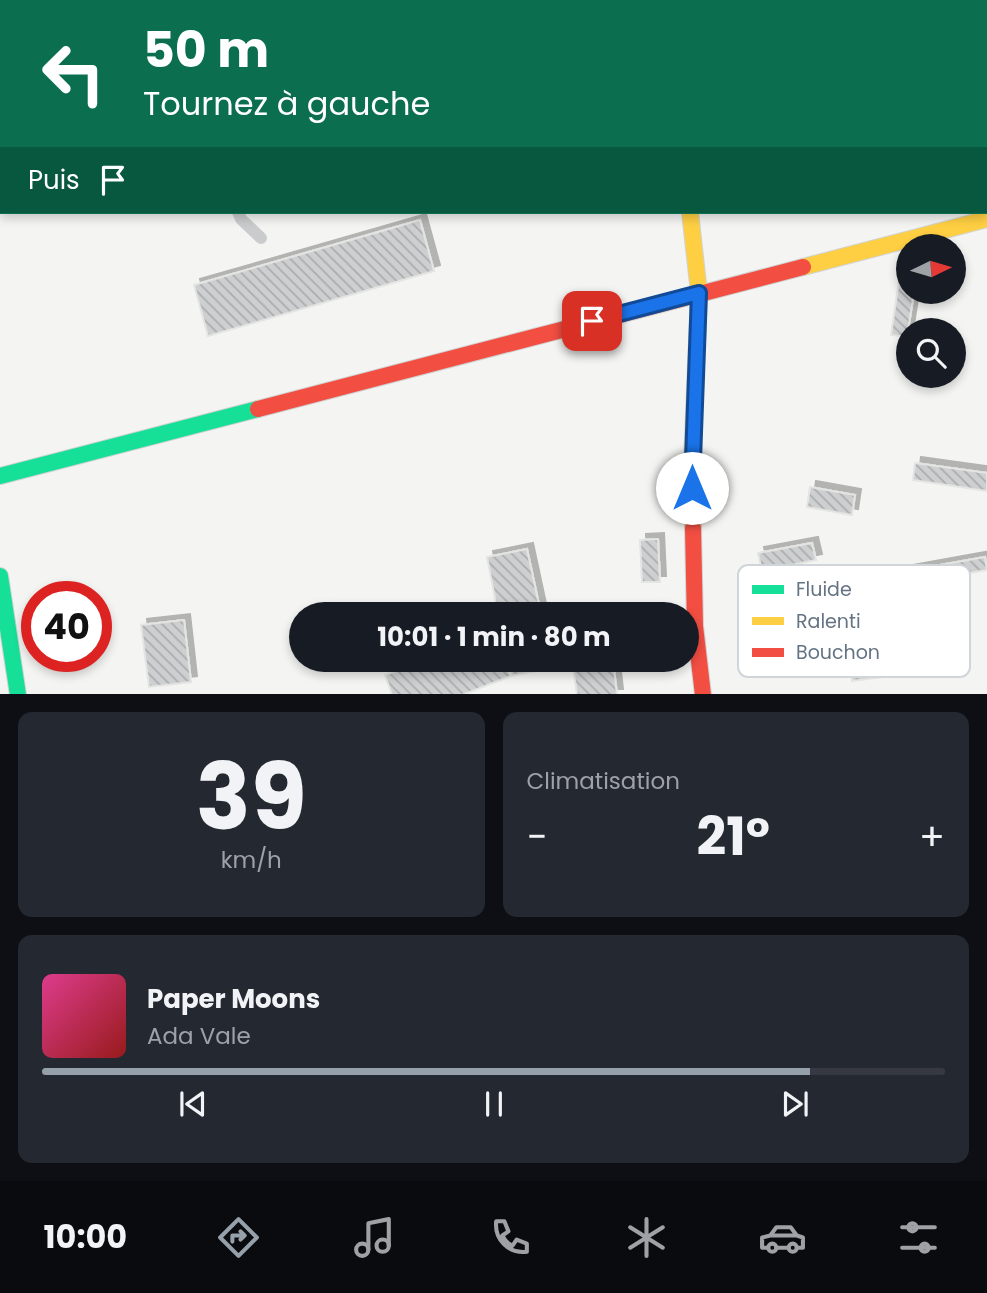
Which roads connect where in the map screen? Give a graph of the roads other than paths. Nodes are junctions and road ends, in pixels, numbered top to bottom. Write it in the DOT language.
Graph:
graph roads {
  1 [pos="239,214"];
  2 [pos="690,214"];
  3 [pos="987,219"];
  4 [pos="261,238"];
  5 [pos="699,293"];
  6 [pos="0,476"];
  7 [pos="0,576"];
  8 [pos="18,694"];
  9 [pos="703,694"];
  1 -- 4 [label="lane"];
  2 -- 5 [label="main road"];
  3 -- 5 [label="main road"];
  5 -- 6 [label="main road"];
  5 -- 9 [label="main road"];
  7 -- 8 [label="main road"];
}
